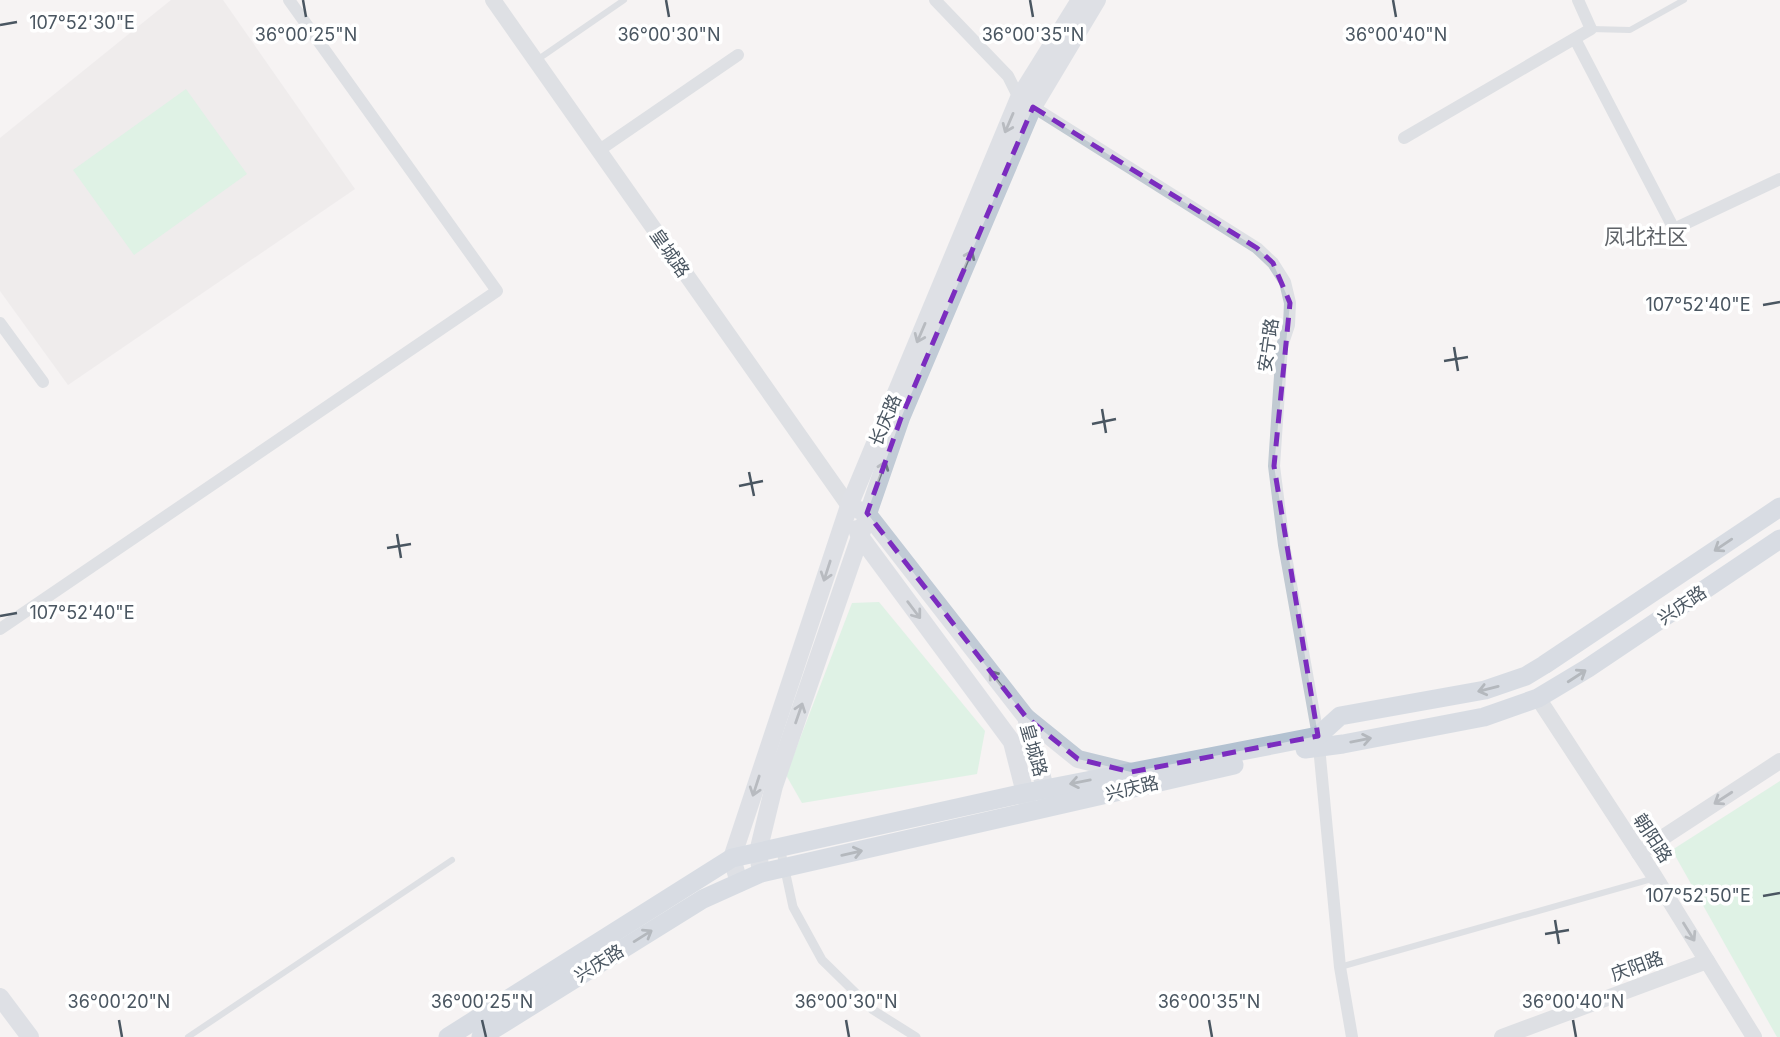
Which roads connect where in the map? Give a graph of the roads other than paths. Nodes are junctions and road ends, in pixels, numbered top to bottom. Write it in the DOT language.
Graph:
graph roads {
  1 [pos="289,0"];
  2 [pos="493,0"];
  3 [pos="624,0"];
  4 [pos="935,0"];
  5 [pos="1080,0"];
  6 [pos="1097,0"];
  7 [pos="1578,0"];
  8 [pos="1684,0"];
  9 [pos="1591,29"];
  10 [pos="1575,39"];
  11 [pos="738,55"];
  12 [pos="536,62"];
  13 [pos="1026,102"];
  14 [pos="1404,138"];
  15 [pos="598,151"];
  16 [pos="1780,179"];
  17 [pos="0,323"];
  18 [pos="43,382"];
  19 [pos="849,506"];
  20 [pos="1780,507"];
  21 [pos="867,513"];
  22 [pos="859,535"];
  23 [pos="1780,539"];
  24 [pos="0,629"];
  25 [pos="1541,697"];
  26 [pos="1026,717"];
  27 [pos="1319,740"];
  28 [pos="1780,761"];
  29 [pos="1131,772"];
  30 [pos="1037,800"];
  31 [pos="780,848"];
  32 [pos="1642,851"];
  33 [pos="758,852"];
  34 [pos="732,858"];
  35 [pos="452,860"];
  36 [pos="784,868"];
  37 [pos="761,873"];
  38 [pos="1655,877"];
  39 [pos="738,883"];
  40 [pos="1707,961"];
  41 [pos="1340,967"];
  42 [pos="0,997"];
  43 [pos="0,1016"];
  44 [pos="16,1037"];
  45 [pos="30,1037"];
  46 [pos="188,1037"];
  47 [pos="448,1037"];
  48 [pos="481,1037"];
  49 [pos="916,1037"];
  50 [pos="1352,1037"];
  51 [pos="1502,1037"];
  52 [pos="1754,1037"];
  1 -- 24 [label="street"];
  2 -- 12 [label="street, 皇城路"];
  3 -- 12 [label="lane"];
  4 -- 13 [label="street"];
  5 -- 13 [label="main road, 长庆路"];
  6 -- 13 [label="main road"];
  7 -- 9 [label="street"];
  8 -- 9 [label="lane"];
  9 -- 10 [label="street"];
  10 -- 14 [label="street"];
  10 -- 16 [label="street"];
  11 -- 15 [label="street"];
  12 -- 15 [label="street, 皇城路"];
  13 -- 19 [label="main road, 长庆路, one-way"];
  21 -- 13 [label="main road, one-way"];
  13 -- 27 [label="street, 安宁路"];
  15 -- 19 [label="street, 皇城路"];
  17 -- 18 [label="street"];
  19 -- 21 [label="main road"];
  19 -- 22 [label="main road, 皇城路"];
  19 -- 34 [label="main road, 长庆路, one-way"];
  20 -- 27 [label="main road, 兴庆路, one-way"];
  21 -- 22 [label="main road"];
  26 -- 21 [label="main road, 皇城路, one-way"];
  22 -- 30 [label="main road, 皇城路, one-way"];
  33 -- 22 [label="main road, one-way"];
  25 -- 23 [label="main road, 兴庆路, one-way"];
  27 -- 25 [label="main road, 兴庆路, one-way"];
  25 -- 32 [label="street, 朝阳路"];
  26 -- 29 [label="main road"];
  26 -- 30 [label="main road, 皇城路"];
  27 -- 29 [label="main road, 兴庆路"];
  27 -- 30 [label="main road, 兴庆路"];
  27 -- 41 [label="street, 安宁路"];
  28 -- 32 [label="street, one-way"];
  29 -- 30 [label="main road, 兴庆路, one-way"];
  30 -- 31 [label="main road, 兴庆路"];
  36 -- 30 [label="main road, 兴庆路, one-way"];
  31 -- 33 [label="main road, 兴庆路"];
  31 -- 36 [label="street"];
  32 -- 38 [label="street, 朝阳路"];
  33 -- 34 [label="main road, 兴庆路"];
  33 -- 37 [label="main road"];
  34 -- 39 [label="main road"];
  34 -- 47 [label="main road, 兴庆路"];
  35 -- 46 [label="lane"];
  36 -- 37 [label="main road, 兴庆路"];
  36 -- 49 [label="street"];
  37 -- 39 [label="main road, 兴庆路"];
  38 -- 40 [label="street, 朝阳路, one-way"];
  38 -- 41 [label="lane"];
  48 -- 39 [label="main road, 兴庆路, one-way"];
  40 -- 51 [label="street, 庆阳路"];
  40 -- 52 [label="street, 朝阳路"];
  41 -- 50 [label="street, 安宁路"];
  42 -- 45 [label="main road"];
  43 -- 44 [label="main road"];
}
